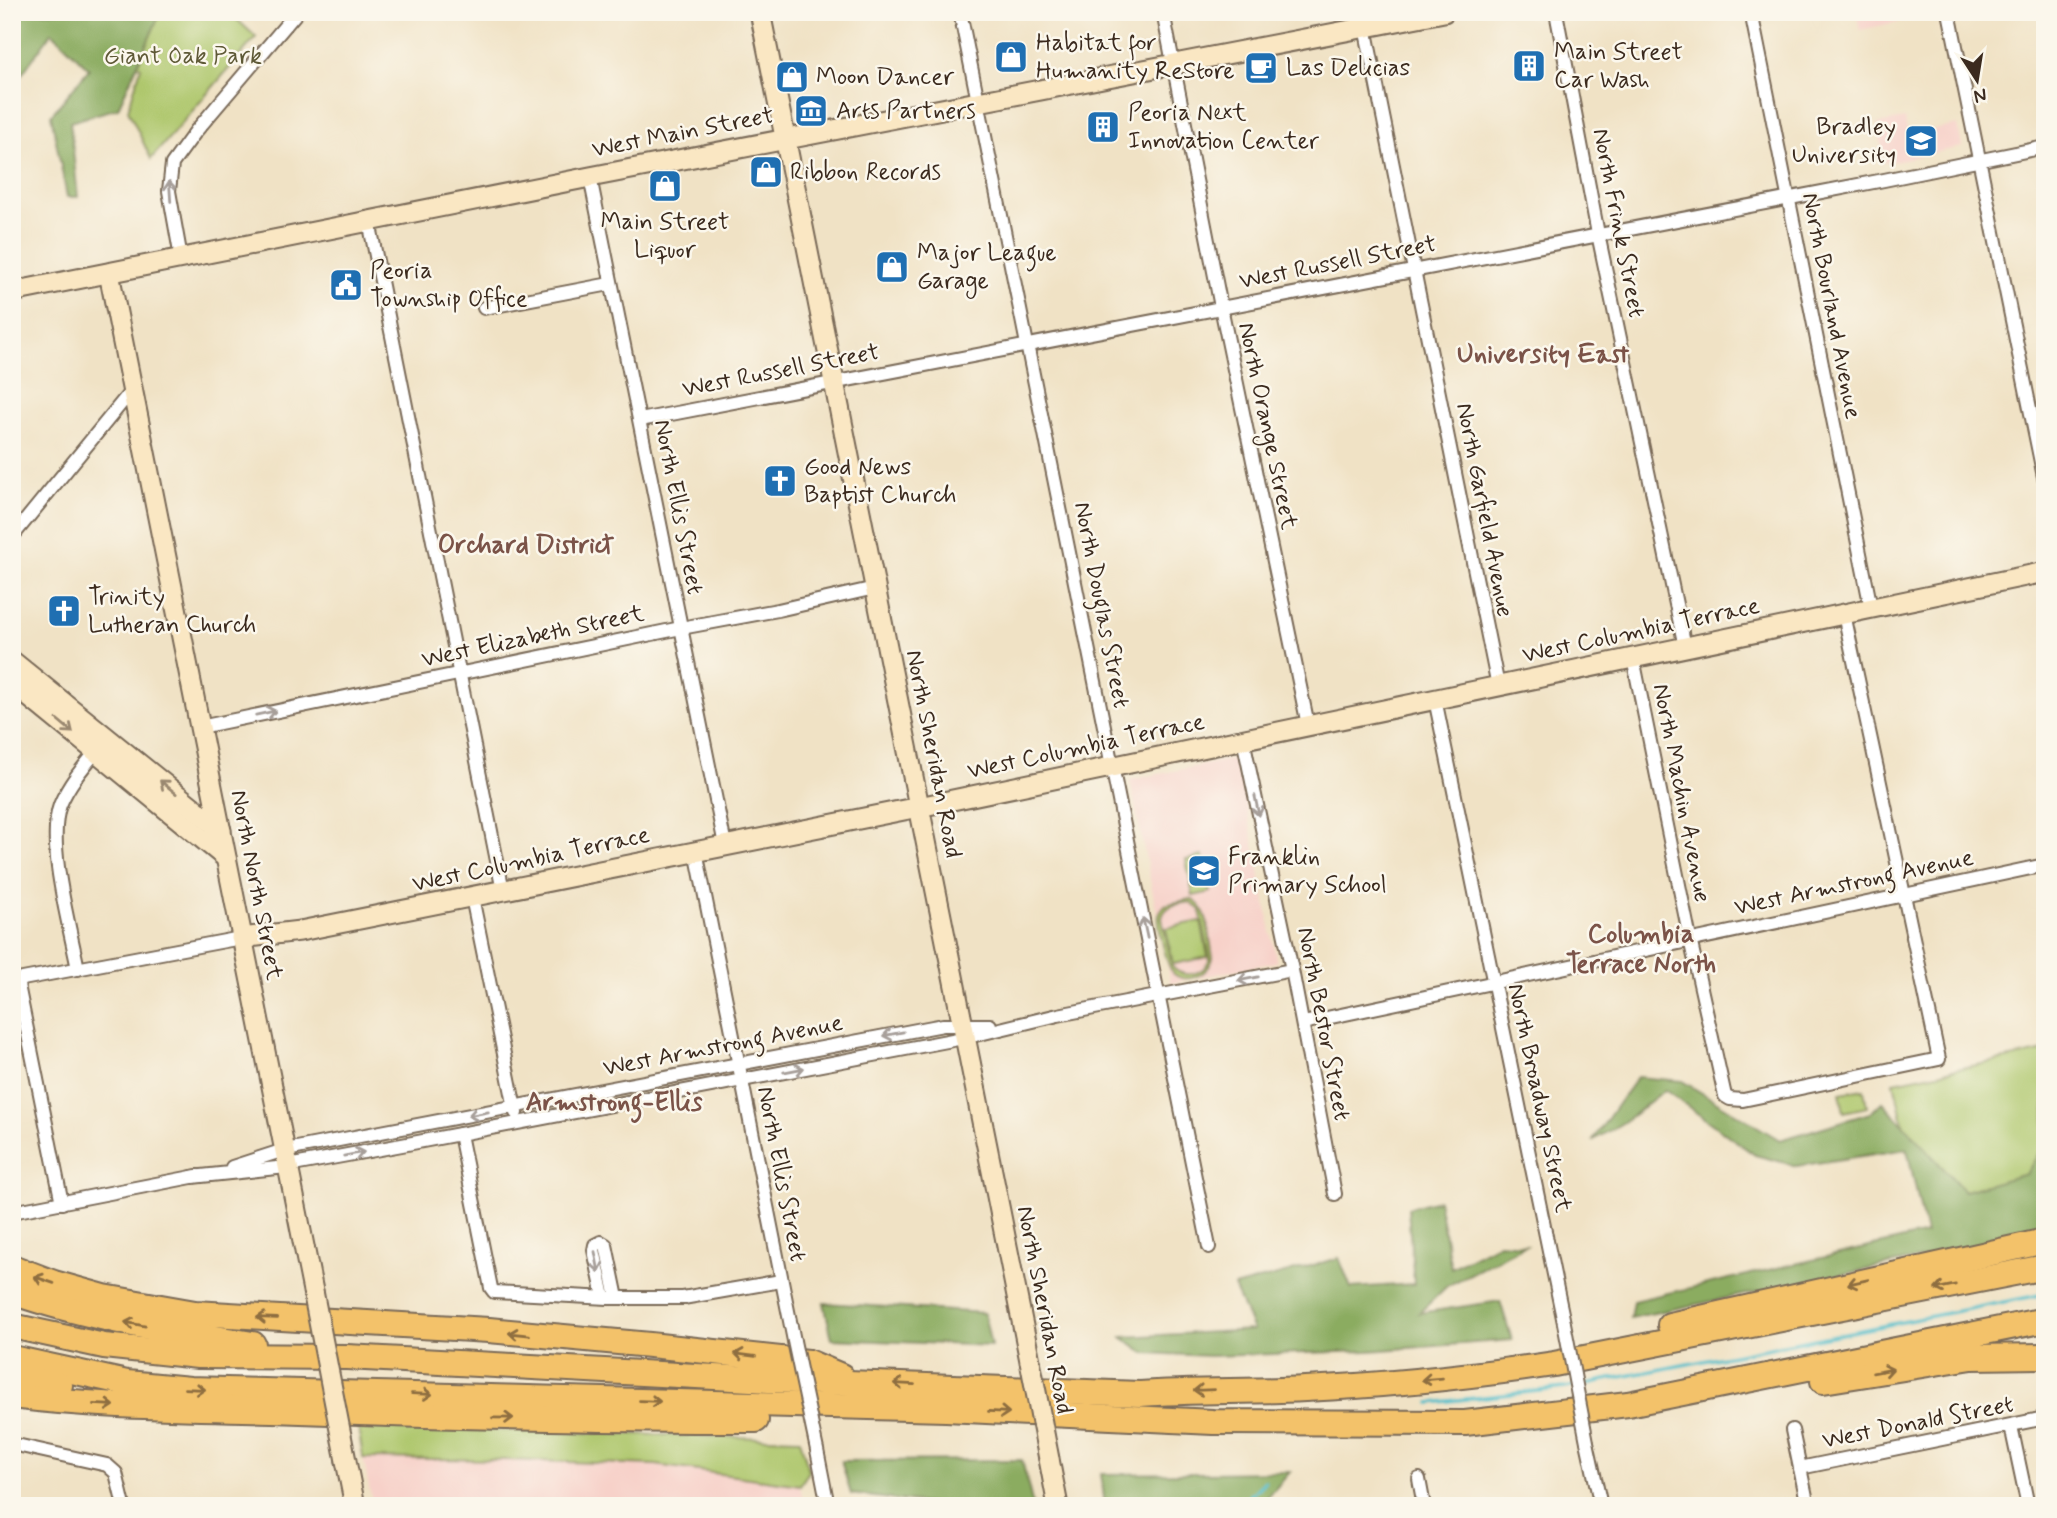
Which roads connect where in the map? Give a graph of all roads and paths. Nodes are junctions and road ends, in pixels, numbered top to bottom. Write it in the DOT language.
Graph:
graph roads {
  1 [pos="297,12"];
  2 [pos="760,12"];
  3 [pos="960,12"];
  4 [pos="1163,12"];
  5 [pos="1444,12"];
  6 [pos="1556,12"];
  7 [pos="1751,12"];
  8 [pos="1949,12"];
  9 [pos="1364,20"];
  10 [pos="1173,64"];
  11 [pos="979,101"];
  12 [pos="783,139"];
  13 [pos="2045,147"];
  14 [pos="1980,160"];
  15 [pos="590,177"];
  16 [pos="1788,198"];
  17 [pos="369,221"];
  18 [pos="1598,234"];
  19 [pos="181,258"];
  20 [pos="1414,270"];
  21 [pos="108,273"];
  22 [pos="610,284"];
  23 [pos="12,292"];
  24 [pos="1221,307"];
  25 [pos="484,308"];
  26 [pos="1027,344"];
  27 [pos="833,382"];
  28 [pos="132,390"];
  29 [pos="639,420"];
  30 [pos="2045,482"];
  31 [pos="12,537"];
  32 [pos="2045,572"];
  33 [pos="875,588"];
  34 [pos="1871,608"];
  35 [pos="1844,614"];
  36 [pos="681,628"];
  37 [pos="1685,647"];
  38 [pos="1633,658"];
  39 [pos="12,661"];
  40 [pos="459,673"];
  41 [pos="12,683"];
  42 [pos="1498,686"];
  43 [pos="1435,699"];
  44 [pos="1308,725"];
  45 [pos="200,727"];
  46 [pos="1243,739"];
  47 [pos="101,745"];
  48 [pos="1112,766"];
  49 [pos="919,807"];
  50 [pos="221,830"];
  51 [pos="725,845"];
  52 [pos="696,851"];
  53 [pos="226,858"];
  54 [pos="2045,865"];
  55 [pos="503,891"];
  56 [pos="1904,895"];
  57 [pos="472,897"];
  58 [pos="242,938"];
  59 [pos="1690,939"];
  60 [pos="78,969"];
  61 [pos="1292,970"];
  62 [pos="15,981"];
  63 [pos="1493,982"];
  64 [pos="1159,995"];
  65 [pos="1303,1023"];
  66 [pos="962,1031"];
  67 [pos="737,1064"];
  68 [pos="741,1080"];
  69 [pos="515,1107"];
  70 [pos="518,1123"];
  71 [pos="460,1134"];
  72 [pos="285,1159"];
  73 [pos="1335,1194"];
  74 [pos="62,1203"];
  75 [pos="12,1212"];
  76 [pos="2045,1241"];
  77 [pos="1209,1247"];
  78 [pos="12,1267"];
  79 [pos="2045,1267"];
  80 [pos="781,1281"];
  81 [pos="12,1293"];
  82 [pos="2045,1320"];
  83 [pos="12,1325"];
  84 [pos="2045,1356"];
  85 [pos="347,1357"];
  86 [pos="12,1358"];
  87 [pos="12,1377"];
  88 [pos="1463,1377"];
  89 [pos="858,1382"];
  90 [pos="1742,1382"];
  91 [pos="127,1383"];
  92 [pos="12,1396"];
  93 [pos="946,1409"];
  94 [pos="2045,1419"];
  95 [pos="2011,1426"];
  96 [pos="1792,1430"];
  97 [pos="12,1444"];
  98 [pos="1800,1468"];
  99 [pos="1419,1479"];
  100 [pos="124,1506"];
  101 [pos="355,1506"];
  102 [pos="828,1506"];
  103 [pos="1058,1506"];
  104 [pos="1424,1506"];
  105 [pos="1601,1506"];
  106 [pos="1808,1506"];
  107 [pos="2028,1506"];
  19 -- 1 [label="street, one-way"];
  2 -- 12 [label="street, North Sheridan Road"];
  3 -- 11 [label="street, North Douglas Street"];
  4 -- 10 [label="street, North Orange Street"];
  5 -- 9 [label="street, West Main Street"];
  6 -- 18 [label="street, North Frink Street"];
  7 -- 16 [label="street, North Bourland Avenue"];
  8 -- 14 [label="street"];
  9 -- 10 [label="street, West Main Street"];
  9 -- 20 [label="street, North Garfield Avenue"];
  10 -- 11 [label="street, West Main Street"];
  10 -- 24 [label="street, North Orange Street"];
  11 -- 12 [label="street, West Main Street"];
  11 -- 26 [label="street, North Douglas Street"];
  12 -- 15 [label="street, West Main Street"];
  12 -- 27 [label="street, North Sheridan Road"];
  13 -- 14 [label="street, West Russell Street"];
  14 -- 16 [label="street, West Russell Street"];
  14 -- 30 [label="street"];
  15 -- 17 [label="street, West Main Street"];
  15 -- 22 [label="street, North Ellis Street"];
  16 -- 18 [label="street, West Russell Street"];
  16 -- 34 [label="street, North Bourland Avenue"];
  17 -- 19 [label="street, West Main Street"];
  17 -- 40 [label="street"];
  18 -- 20 [label="street, West Russell Street"];
  18 -- 37 [label="street, North Frink Street"];
  19 -- 21 [label="street, West Main Street"];
  20 -- 24 [label="street, West Russell Street"];
  20 -- 42 [label="street, North Garfield Avenue"];
  21 -- 23 [label="street, West Main Street"];
  21 -- 28 [label="street, North North Street"];
  22 -- 25 [label="street"];
  22 -- 29 [label="street, North Ellis Street"];
  24 -- 26 [label="street, West Russell Street"];
  24 -- 44 [label="street, North Orange Street"];
  26 -- 27 [label="street, West Russell Street"];
  26 -- 48 [label="street, North Douglas Street"];
  27 -- 29 [label="street, West Russell Street"];
  27 -- 33 [label="street, North Sheridan Road"];
  28 -- 31 [label="street"];
  28 -- 45 [label="street, North North Street"];
  29 -- 36 [label="street, North Ellis Street"];
  32 -- 34 [label="street, West Columbia Terrace"];
  33 -- 36 [label="street, West Elizabeth Street"];
  33 -- 49 [label="street, North Sheridan Road"];
  34 -- 35 [label="street, West Columbia Terrace"];
  35 -- 37 [label="street, West Columbia Terrace"];
  35 -- 56 [label="street"];
  36 -- 40 [label="street, West Elizabeth Street"];
  36 -- 51 [label="street, North Ellis Street"];
  37 -- 38 [label="street, West Columbia Terrace"];
  38 -- 42 [label="street, West Columbia Terrace"];
  38 -- 59 [label="street, North Machin Avenue"];
  39 -- 47 [label="street"];
  45 -- 40 [label="street, West Elizabeth Street, one-way"];
  40 -- 55 [label="street"];
  41 -- 47 [label="street, one-way"];
  42 -- 43 [label="street, West Columbia Terrace"];
  43 -- 44 [label="street, West Columbia Terrace"];
  43 -- 63 [label="street, North Broadway Street"];
  44 -- 46 [label="street, West Columbia Terrace"];
  45 -- 50 [label="street, North North Street"];
  46 -- 48 [label="street, West Columbia Terrace"];
  46 -- 61 [label="street, North Bestor Street, one-way"];
  50 -- 47 [label="street, one-way"];
  47 -- 53 [label="street"];
  47 -- 60 [label="street"];
  48 -- 49 [label="street, West Columbia Terrace"];
  64 -- 48 [label="street, North Douglas Street, one-way"];
  49 -- 51 [label="street, West Columbia Terrace"];
  49 -- 66 [label="street, North Sheridan Road"];
  50 -- 53 [label="street, North North Street"];
  51 -- 52 [label="street, West Columbia Terrace"];
  52 -- 55 [label="street, West Columbia Terrace"];
  52 -- 67 [label="street, North Ellis Street"];
  53 -- 58 [label="street, North North Street"];
  54 -- 56 [label="street, West Armstrong Avenue"];
  55 -- 57 [label="street, West Columbia Terrace"];
  56 -- 59 [label="street, West Armstrong Avenue"];
  56 -- 59 [label="street, North Machin Avenue"];
  57 -- 58 [label="street, West Columbia Terrace"];
  57 -- 69 [label="street"];
  58 -- 60 [label="street, West Columbia Terrace"];
  58 -- 72 [label="street, North North Street"];
  59 -- 63 [label="street, West Armstrong Avenue"];
  60 -- 62 [label="street, West Columbia Terrace"];
  61 -- 64 [label="street, West Armstrong Avenue, one-way"];
  61 -- 65 [label="street, North Bestor Street"];
  62 -- 74 [label="street"];
  63 -- 65 [label="street, West Armstrong Avenue"];
  63 -- 105 [label="street, North Broadway Street, bridge"];
  64 -- 66 [label="street, West Armstrong Avenue"];
  64 -- 77 [label="street, North Douglas Street"];
  65 -- 73 [label="street, North Bestor Street"];
  66 -- 67 [label="street, West Armstrong Avenue, one-way"];
  68 -- 66 [label="street, West Armstrong Avenue, one-way"];
  66 -- 103 [label="street, North Sheridan Road, bridge"];
  67 -- 68 [label="street, North Ellis Street"];
  67 -- 69 [label="street, West Armstrong Avenue"];
  68 -- 70 [label="street, West Armstrong Avenue"];
  68 -- 80 [label="street, North Ellis Street"];
  69 -- 70 [label="street"];
  69 -- 72 [label="street, West Armstrong Avenue, one-way"];
  70 -- 71 [label="street, West Armstrong Avenue"];
  72 -- 71 [label="street, West Armstrong Avenue, one-way"];
  71 -- 80 [label="street"];
  72 -- 74 [label="street, West Armstrong Avenue"];
  72 -- 101 [label="street, North North Street, bridge"];
  74 -- 75 [label="street, West Armstrong Avenue"];
  76 -- 88 [label="highway, one-way"];
  89 -- 78 [label="highway, one-way"];
  79 -- 88 [label="highway, one-way"];
  80 -- 102 [label="street, North Ellis Street, bridge"];
  85 -- 81 [label="highway, one-way"];
  82 -- 90 [label="highway"];
  83 -- 85 [label="highway"];
  90 -- 84 [label="highway, one-way"];
  85 -- 89 [label="highway"];
  86 -- 91 [label="highway"];
  87 -- 91 [label="highway"];
  88 -- 89 [label="highway, one-way"];
  93 -- 90 [label="highway, one-way"];
  91 -- 93 [label="highway, one-way"];
  92 -- 93 [label="highway, one-way"];
  94 -- 95 [label="street, West Donald Street"];
  95 -- 98 [label="street, West Donald Street"];
  95 -- 107 [label="street"];
  96 -- 98 [label="street"];
  97 -- 100 [label="street"];
  98 -- 106 [label="street"];
  99 -- 104 [label="street"];
}
